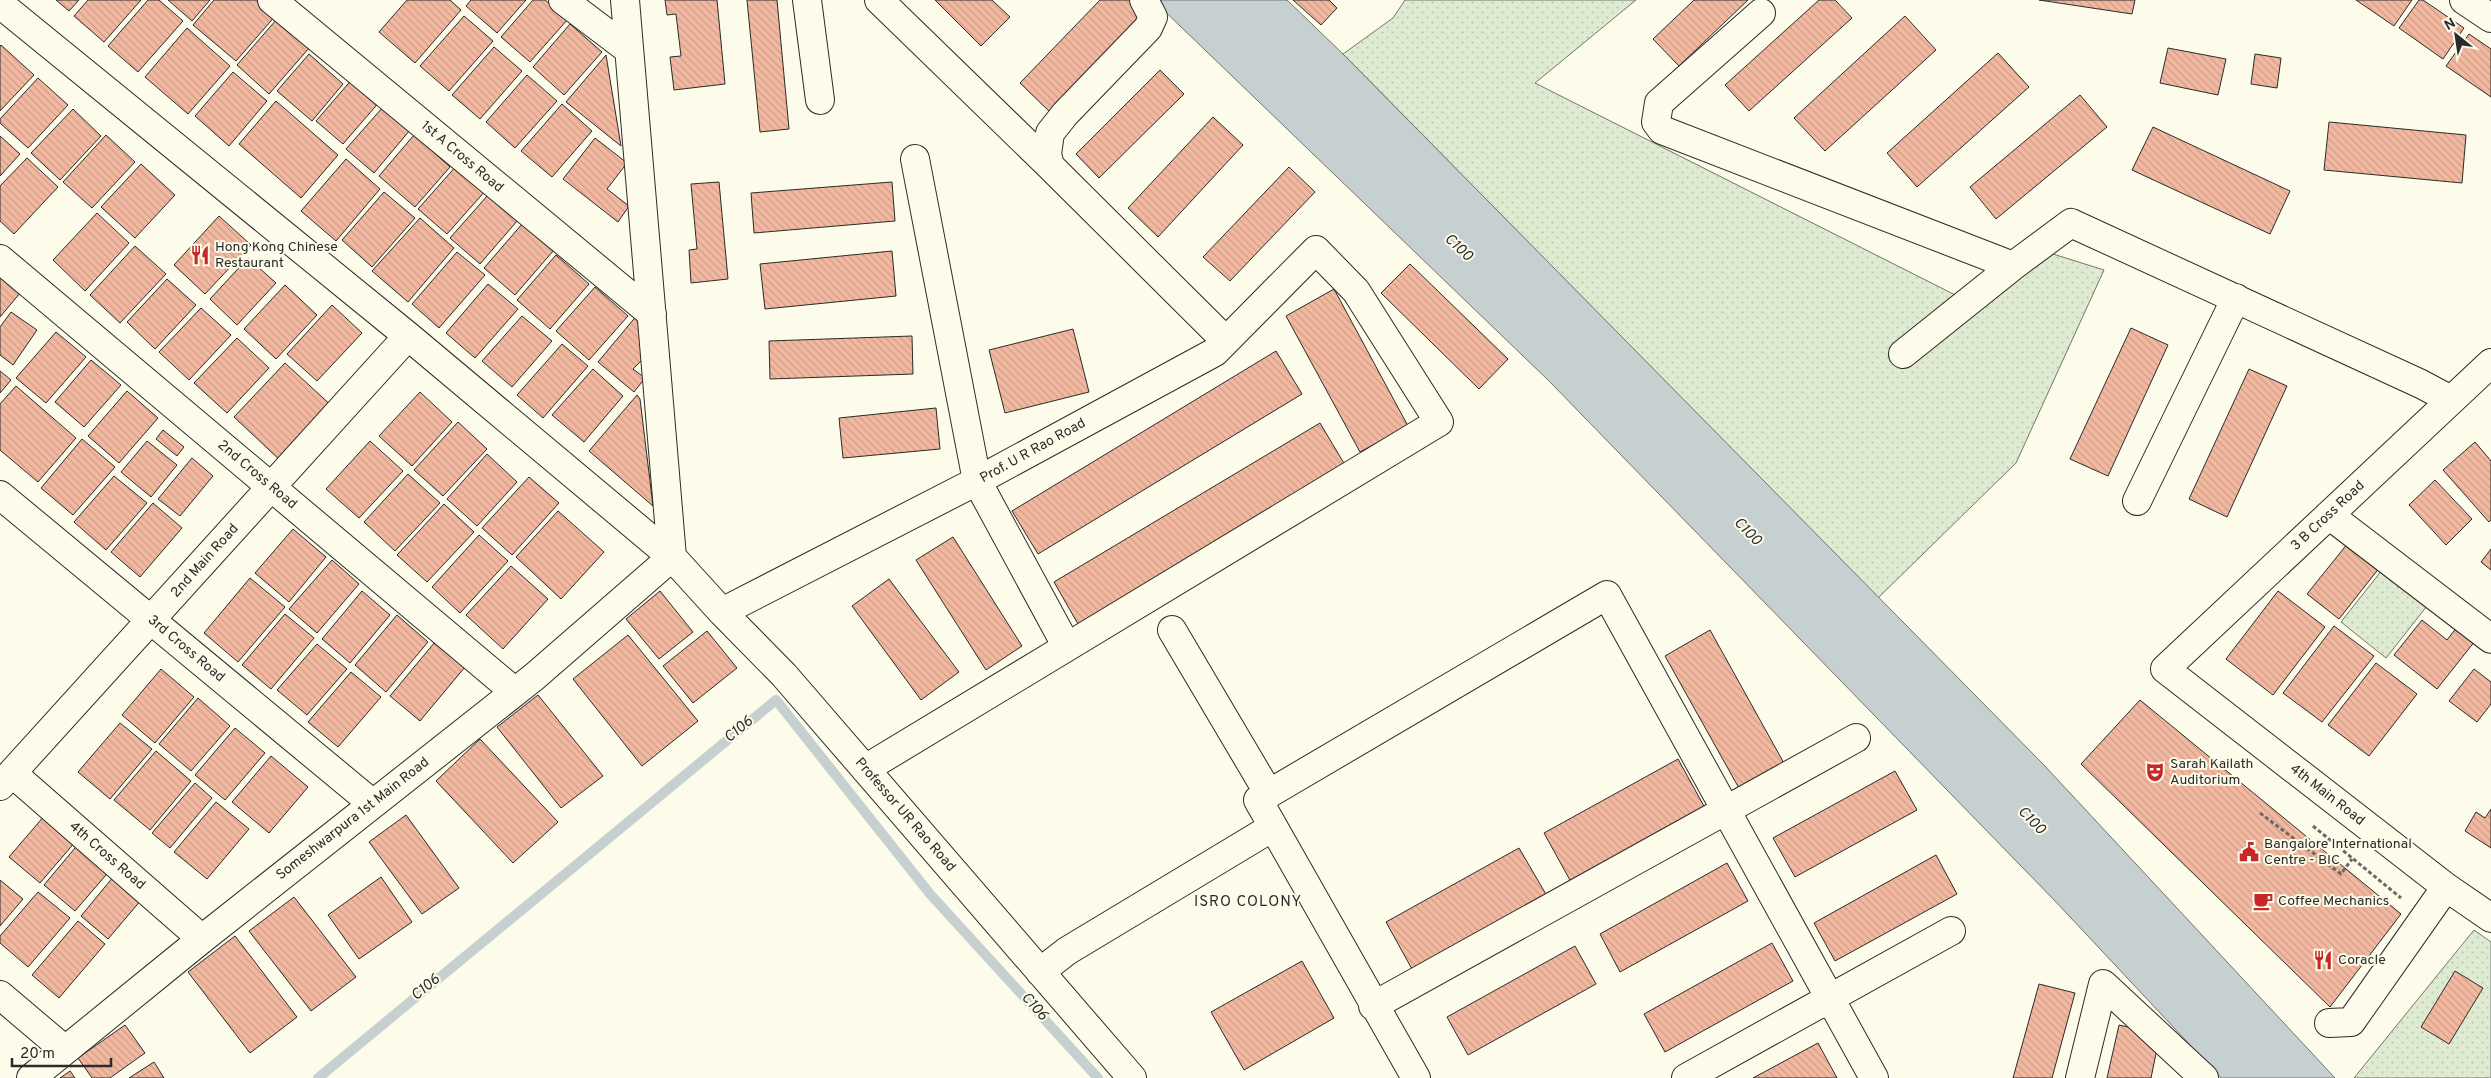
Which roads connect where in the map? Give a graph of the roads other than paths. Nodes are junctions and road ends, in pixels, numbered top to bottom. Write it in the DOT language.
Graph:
graph roads {
  1 [pos="272,0"];
  2 [pos="563,0"];
  3 [pos="625,0"];
  4 [pos="807,0"];
  5 [pos="879,0"];
  6 [pos="1144,0"];
  7 [pos="2464,0"];
  8 [pos="0,4"];
  9 [pos="1761,13"];
  10 [pos="2491,18"];
  11 [pos="629,50"];
  12 [pos="820,100"];
  13 [pos="915,159"];
  14 [pos="1050,166"];
  15 [pos="0,259"];
  16 [pos="2013,266"];
  17 [pos="2236,298"];
  18 [pos="652,314"];
  19 [pos="408,336"];
  20 [pos="1226,341"];
  21 [pos="1903,354"];
  22 [pos="2491,363"];
  23 [pos="2451,400"];
  24 [pos="977,481"];
  25 [pos="272,487"];
  26 [pos="0,494"];
  27 [pos="2137,501"];
  28 [pos="2329,515"];
  29 [pos="672,557"];
  30 [pos="722,612"];
  31 [pos="152,620"];
  32 [pos="1172,630"];
  33 [pos="2491,639"];
  34 [pos="1068,647"];
  35 [pos="2165,669"];
  36 [pos="515,692"];
  37 [pos="1856,738"];
  38 [pos="865,769"];
  39 [pos="6,779"];
  40 [pos="1269,794"];
  41 [pos="373,804"];
  42 [pos="1726,810"];
  43 [pos="1273,827"];
  44 [pos="2446,887"];
  45 [pos="2491,918"];
  46 [pos="1951,931"];
  47 [pos="202,939"];
  48 [pos="1040,972"];
  49 [pos="0,995"];
  50 [pos="1830,999"];
  51 [pos="1373,1006"];
  52 [pos="2329,1022"];
  53 [pos="65,1050"];
  54 [pos="31,1078"];
  55 [pos="1132,1078"];
  56 [pos="1416,1078"];
  57 [pos="1686,1078"];
  58 [pos="1874,1078"];
  59 [pos="2080,1078"];
  60 [pos="2204,1078"];
  1 -- 18 [label="street, 1st A Cross Road"];
  2 -- 11 [label="street"];
  3 -- 11 [label="street"];
  4 -- 12 [label="street"];
  5 -- 14 [label="street"];
  6 -- 14 [label="street"];
  7 -- 10 [label="street"];
  8 -- 19 [label="street, Professor UR Rao Road"];
  9 -- 16 [label="street"];
  11 -- 18 [label="street"];
  13 -- 24 [label="street"];
  14 -- 20 [label="street"];
  15 -- 25 [label="street, 2nd Cross Road"];
  16 -- 17 [label="street"];
  16 -- 21 [label="street"];
  17 -- 23 [label="street"];
  17 -- 27 [label="street"];
  18 -- 29 [label="street"];
  19 -- 25 [label="street, 2nd Main Road"];
  19 -- 29 [label="street, Professor UR Rao Road"];
  20 -- 24 [label="street, Prof. U R Rao Road"];
  20 -- 34 [label="street, Prof. U R Rao Road"];
  22 -- 23 [label="street, 3 B Cross Road"];
  23 -- 28 [label="street, 3 B Cross Road"];
  24 -- 30 [label="street, Prof. U R Rao Road"];
  24 -- 34 [label="street"];
  25 -- 31 [label="street, 2nd Main Road"];
  25 -- 36 [label="street, 2nd Cross Road"];
  26 -- 31 [label="street, 3rd Cross Road"];
  28 -- 33 [label="street"];
  28 -- 35 [label="street, 3 B Cross Road"];
  29 -- 30 [label="street, Professor UR Rao Road"];
  29 -- 36 [label="street, Someshwarpura 1st Main Road"];
  30 -- 38 [label="street, Professor UR Rao Road"];
  31 -- 39 [label="street, 2nd Main Road"];
  31 -- 41 [label="street, 3rd Cross Road"];
  32 -- 40 [label="street"];
  34 -- 38 [label="street"];
  35 -- 44 [label="street, 4th Main Road"];
  36 -- 41 [label="street, Someshwarpura 1st Main Road"];
  37 -- 42 [label="street"];
  38 -- 48 [label="street, Professor UR Rao Road"];
  39 -- 47 [label="street, 4th Cross Road"];
  40 -- 42 [label="street"];
  40 -- 43 [label="street"];
  41 -- 47 [label="street, Someshwarpura 1st Main Road"];
  42 -- 50 [label="street"];
  42 -- 51 [label="street"];
  43 -- 48 [label="street"];
  43 -- 51 [label="street"];
  44 -- 45 [label="street, 4th Main Road"];
  44 -- 52 [label="street"];
  46 -- 50 [label="street"];
  47 -- 53 [label="street, Someshwarpura 1st Main Road"];
  48 -- 55 [label="street, Professor UR Rao Road"];
  49 -- 53 [label="street"];
  50 -- 57 [label="street"];
  50 -- 58 [label="street"];
  51 -- 56 [label="street"];
  53 -- 54 [label="street, Someshwarpura 1st Main Road"];
  59 -- 60 [label="street"];
}
